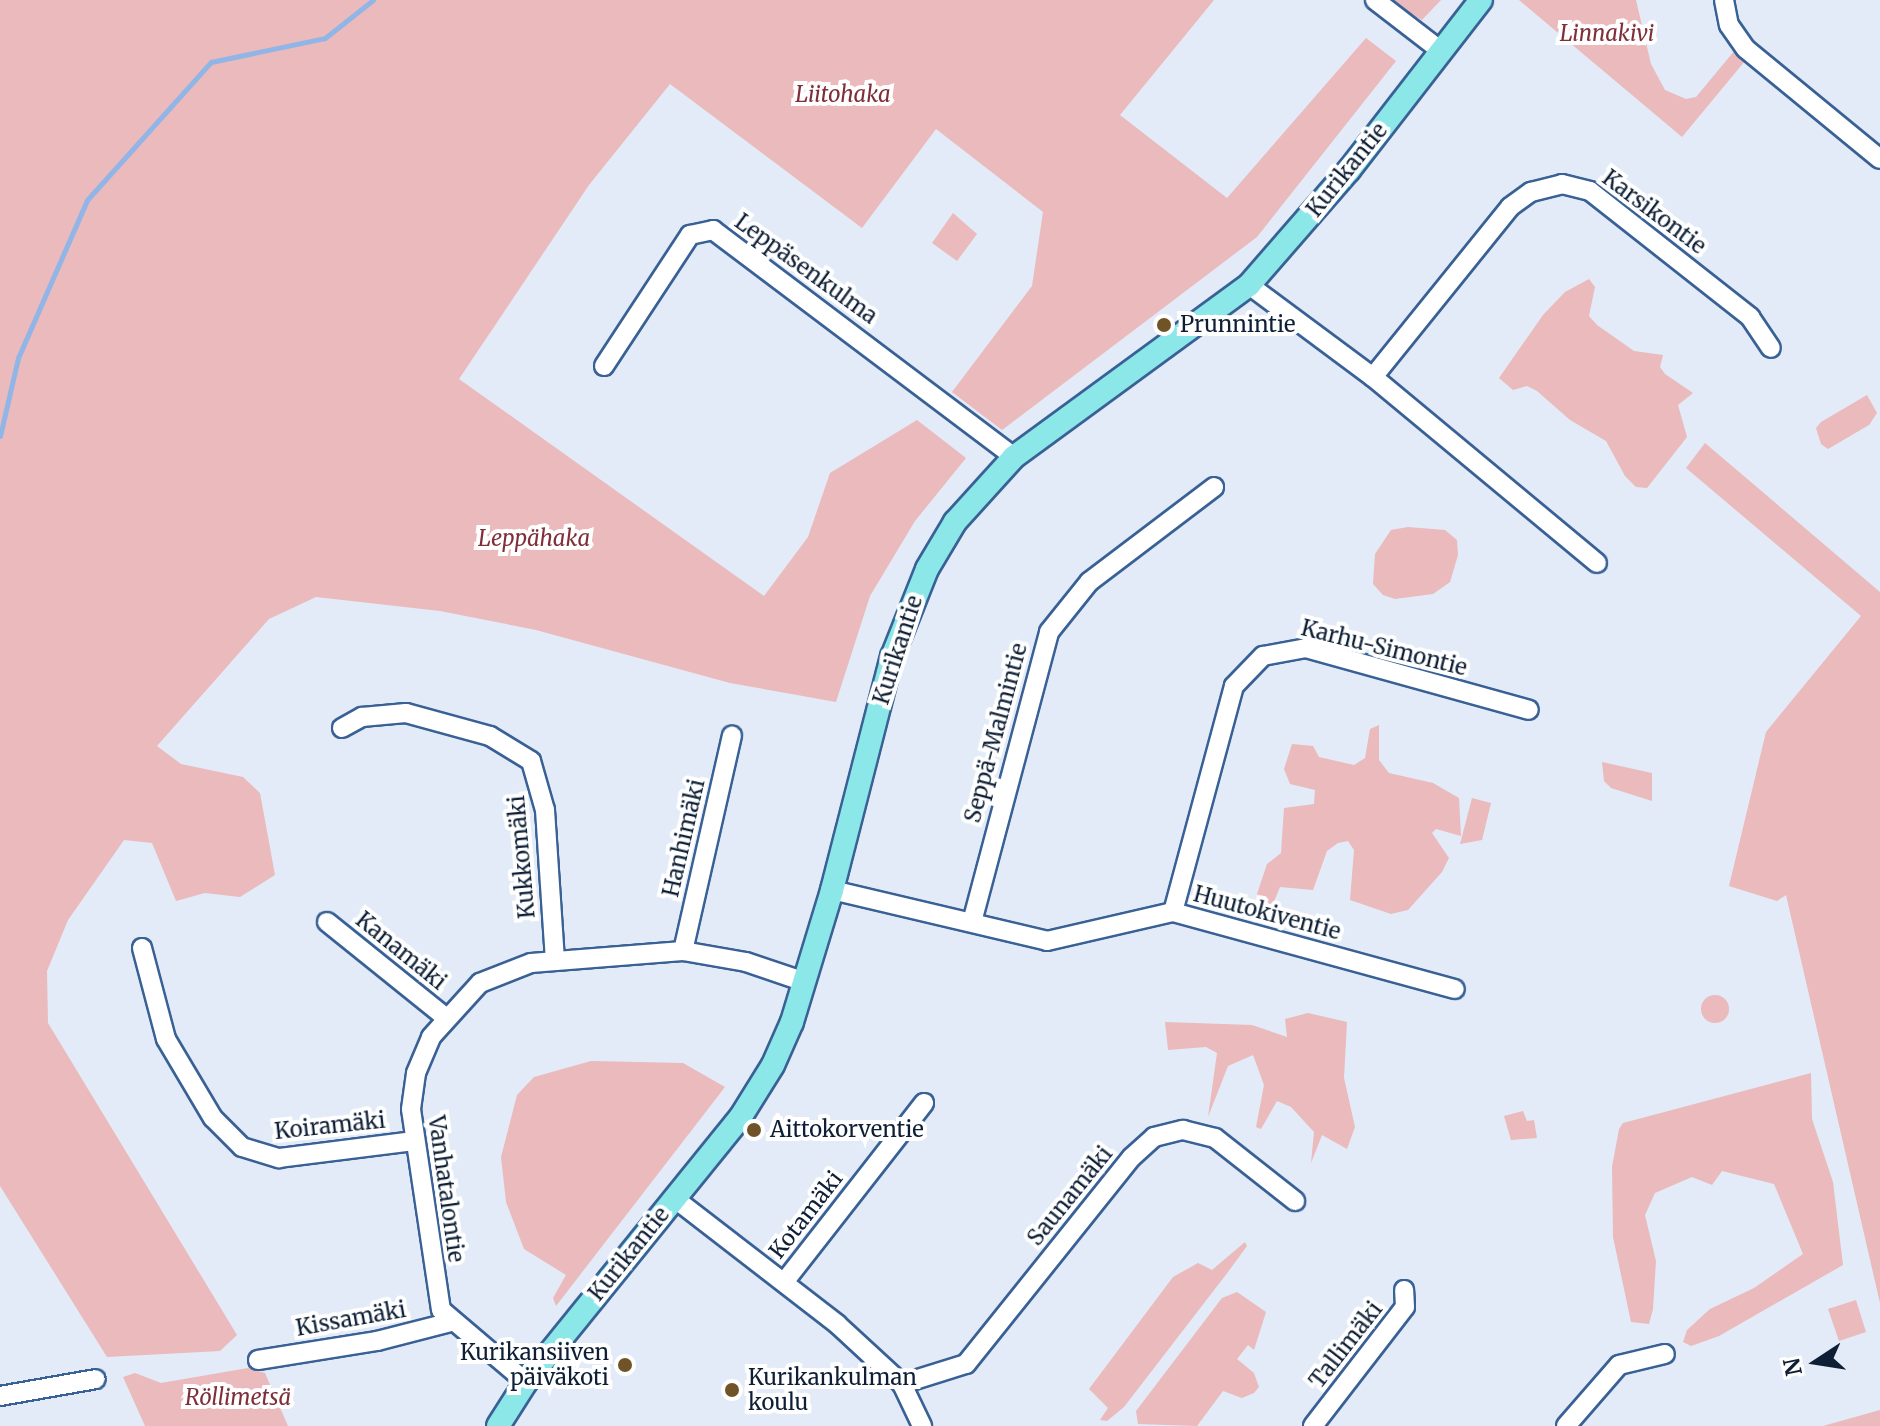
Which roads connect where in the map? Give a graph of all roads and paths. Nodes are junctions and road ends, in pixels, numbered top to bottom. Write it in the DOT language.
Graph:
graph roads {
  1 [pos="1375,0"];
  2 [pos="1481,0"];
  3 [pos="1724,0"];
  4 [pos="1440,50"];
  5 [pos="1880,159"];
  6 [pos="1249,285"];
  7 [pos="1771,348"];
  8 [pos="604,366"];
  9 [pos="1373,377"];
  10 [pos="1014,457"];
  11 [pos="1214,487"];
  12 [pos="1597,563"];
  13 [pos="1529,710"];
  14 [pos="342,728"];
  15 [pos="732,736"];
  16 [pos="832,890"];
  17 [pos="1173,912"];
  18 [pos="327,922"];
  19 [pos="972,922"];
  20 [pos="142,948"];
  21 [pos="683,951"];
  22 [pos="555,961"];
  23 [pos="805,982"];
  24 [pos="1455,989"];
  25 [pos="445,1017"];
  26 [pos="924,1103"];
  27 [pos="413,1141"];
  28 [pos="674,1198"];
  29 [pos="1295,1201"];
  30 [pos="785,1281"];
  31 [pos="1404,1290"];
  32 [pos="451,1322"];
  33 [pos="1665,1354"];
  34 [pos="258,1360"];
  35 [pos="96,1379"];
  36 [pos="526,1382"];
  37 [pos="902,1384"];
  38 [pos="0,1396"];
  39 [pos="498,1426"];
  40 [pos="922,1426"];
  41 [pos="1313,1426"];
  42 [pos="1566,1426"];
  1 -- 4 [label="street"];
  2 -- 4 [label="main road, Kurikantie"];
  3 -- 5 [label="street"];
  4 -- 6 [label="main road, Kurikantie"];
  6 -- 9 [label="street"];
  6 -- 10 [label="main road, Kurikantie"];
  7 -- 9 [label="street, Karsikontie"];
  8 -- 10 [label="street, Leppäsenkulma"];
  9 -- 12 [label="street"];
  10 -- 16 [label="main road, Kurikantie"];
  11 -- 19 [label="street, Seppä-Malmintie"];
  13 -- 17 [label="street, Karhu-Simontie"];
  14 -- 22 [label="street, Kukkomäki"];
  15 -- 21 [label="street, Hanhimäki"];
  16 -- 19 [label="street, Huutokiventie"];
  16 -- 23 [label="main road, Kurikantie"];
  17 -- 19 [label="street, Huutokiventie"];
  17 -- 24 [label="street, Huutokiventie"];
  18 -- 25 [label="street, Kanamäki"];
  20 -- 27 [label="street, Koiramäki"];
  21 -- 22 [label="street, Vanhatalontie"];
  21 -- 23 [label="street, Vanhatalontie"];
  22 -- 25 [label="street, Vanhatalontie"];
  23 -- 28 [label="main road, Kurikantie"];
  25 -- 27 [label="street, Vanhatalontie"];
  26 -- 30 [label="street, Kotamäki"];
  27 -- 32 [label="street, Vanhatalontie"];
  28 -- 30 [label="street"];
  28 -- 36 [label="main road, Kurikantie"];
  29 -- 37 [label="street, Saunamäki"];
  30 -- 37 [label="street"];
  31 -- 41 [label="street, Tallimäki"];
  32 -- 34 [label="street, Kissamäki"];
  32 -- 36 [label="street, Vanhatalontie"];
  33 -- 42 [label="street"];
  35 -- 38 [label="street"];
  36 -- 39 [label="main road, Kurikantie"];
  37 -- 40 [label="street"];
}
